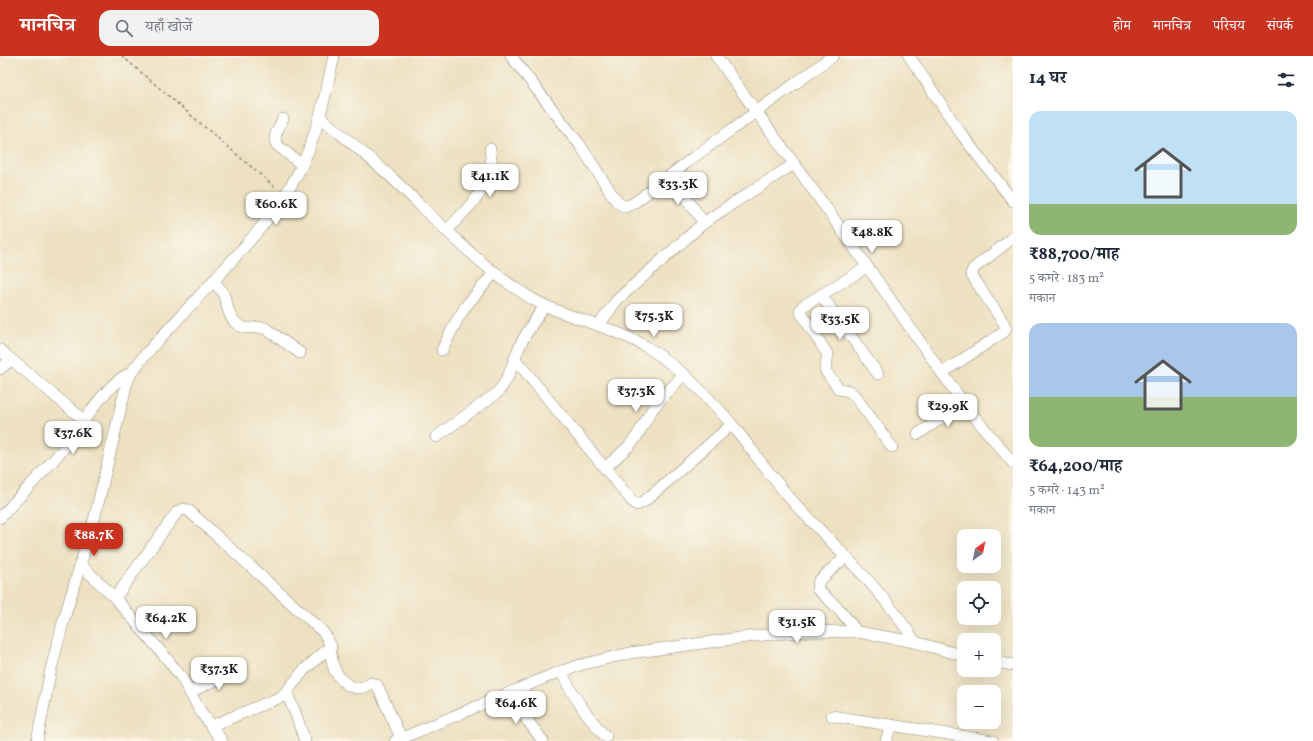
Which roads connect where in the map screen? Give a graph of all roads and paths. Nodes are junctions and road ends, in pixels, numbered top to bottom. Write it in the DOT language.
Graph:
graph roads {
  1 [pos="122,56"];
  2 [pos="334,56"];
  3 [pos="511,56"];
  4 [pos="716,56"];
  5 [pos="833,56"];
  6 [pos="909,56"];
  7 [pos="757,111"];
  8 [pos="320,117"];
  9 [pos="283,119"];
  10 [pos="490,149"];
  11 [pos="794,164"];
  12 [pos="302,165"];
  13 [pos="670,175"];
  14 [pos="285,195"];
  15 [pos="1013,201"];
  16 [pos="704,223"];
  17 [pos="447,230"];
  18 [pos="1013,238"];
  19 [pos="867,267"];
  20 [pos="495,272"];
  21 [pos="213,281"];
  22 [pos="821,294"];
  23 [pos="545,306"];
  24 [pos="599,325"];
  25 [pos="0,350"];
  26 [pos="442,350"];
  27 [pos="300,354"];
  28 [pos="515,359"];
  29 [pos="11,360"];
  30 [pos="0,369"];
  31 [pos="132,370"];
  32 [pos="942,373"];
  33 [pos="684,374"];
  34 [pos="878,374"];
  35 [pos="964,403"];
  36 [pos="85,421"];
  37 [pos="731,425"];
  38 [pos="918,434"];
  39 [pos="436,437"];
  40 [pos="892,447"];
  41 [pos="1013,463"];
  42 [pos="605,468"];
  43 [pos="0,518"];
  44 [pos="846,556"];
  45 [pos="80,564"];
  46 [pos="115,598"];
  47 [pos="857,632"];
  48 [pos="915,642"];
  49 [pos="331,646"];
  50 [pos="957,654"];
  51 [pos="1001,663"];
  52 [pos="1013,665"];
  53 [pos="239,669"];
  54 [pos="561,672"];
  55 [pos="190,692"];
  56 [pos="286,692"];
  57 [pos="507,694"];
  58 [pos="832,716"];
  59 [pos="891,725"];
  60 [pos="211,726"];
  61 [pos="606,737"];
  62 [pos="398,740"];
  63 [pos="36,741"];
  64 [pos="222,741"];
  65 [pos="304,741"];
  66 [pos="543,741"];
  67 [pos="886,741"];
  68 [pos="993,741"];
  1 -- 14 [label="path"];
  2 -- 8 [label="street"];
  3 -- 13 [label="street"];
  4 -- 7 [label="street"];
  5 -- 7 [label="street"];
  6 -- 15 [label="street"];
  7 -- 11 [label="street"];
  7 -- 13 [label="street"];
  8 -- 12 [label="street"];
  8 -- 17 [label="street"];
  9 -- 12 [label="street"];
  10 -- 17 [label="street"];
  11 -- 16 [label="street"];
  11 -- 19 [label="street"];
  12 -- 14 [label="street"];
  13 -- 16 [label="street"];
  14 -- 21 [label="street"];
  16 -- 24 [label="street"];
  17 -- 20 [label="street"];
  18 -- 32 [label="street"];
  19 -- 22 [label="street"];
  19 -- 32 [label="street"];
  20 -- 23 [label="street"];
  20 -- 26 [label="street"];
  21 -- 27 [label="street"];
  21 -- 31 [label="street"];
  22 -- 34 [label="street"];
  22 -- 40 [label="street"];
  23 -- 24 [label="street"];
  23 -- 28 [label="street"];
  24 -- 33 [label="street"];
  25 -- 29 [label="street"];
  28 -- 39 [label="street"];
  28 -- 42 [label="street"];
  29 -- 30 [label="street"];
  29 -- 36 [label="street"];
  31 -- 36 [label="street"];
  31 -- 45 [label="street"];
  32 -- 35 [label="street"];
  33 -- 37 [label="street"];
  33 -- 42 [label="street"];
  35 -- 38 [label="street"];
  35 -- 41 [label="street"];
  36 -- 43 [label="street"];
  37 -- 42 [label="street"];
  37 -- 44 [label="street"];
  44 -- 47 [label="street"];
  44 -- 48 [label="street"];
  45 -- 46 [label="street"];
  45 -- 63 [label="street"];
  46 -- 49 [label="street"];
  46 -- 55 [label="street"];
  47 -- 48 [label="street"];
  47 -- 54 [label="street"];
  48 -- 50 [label="street"];
  49 -- 56 [label="street"];
  49 -- 62 [label="street"];
  51 -- 52 [label="street"];
  53 -- 55 [label="street"];
  54 -- 57 [label="street"];
  54 -- 61 [label="street"];
  55 -- 60 [label="street"];
  56 -- 60 [label="street"];
  56 -- 65 [label="street"];
  57 -- 62 [label="street"];
  57 -- 66 [label="street"];
  58 -- 59 [label="street"];
  59 -- 67 [label="street"];
  59 -- 68 [label="street"];
  60 -- 64 [label="street"];
}
